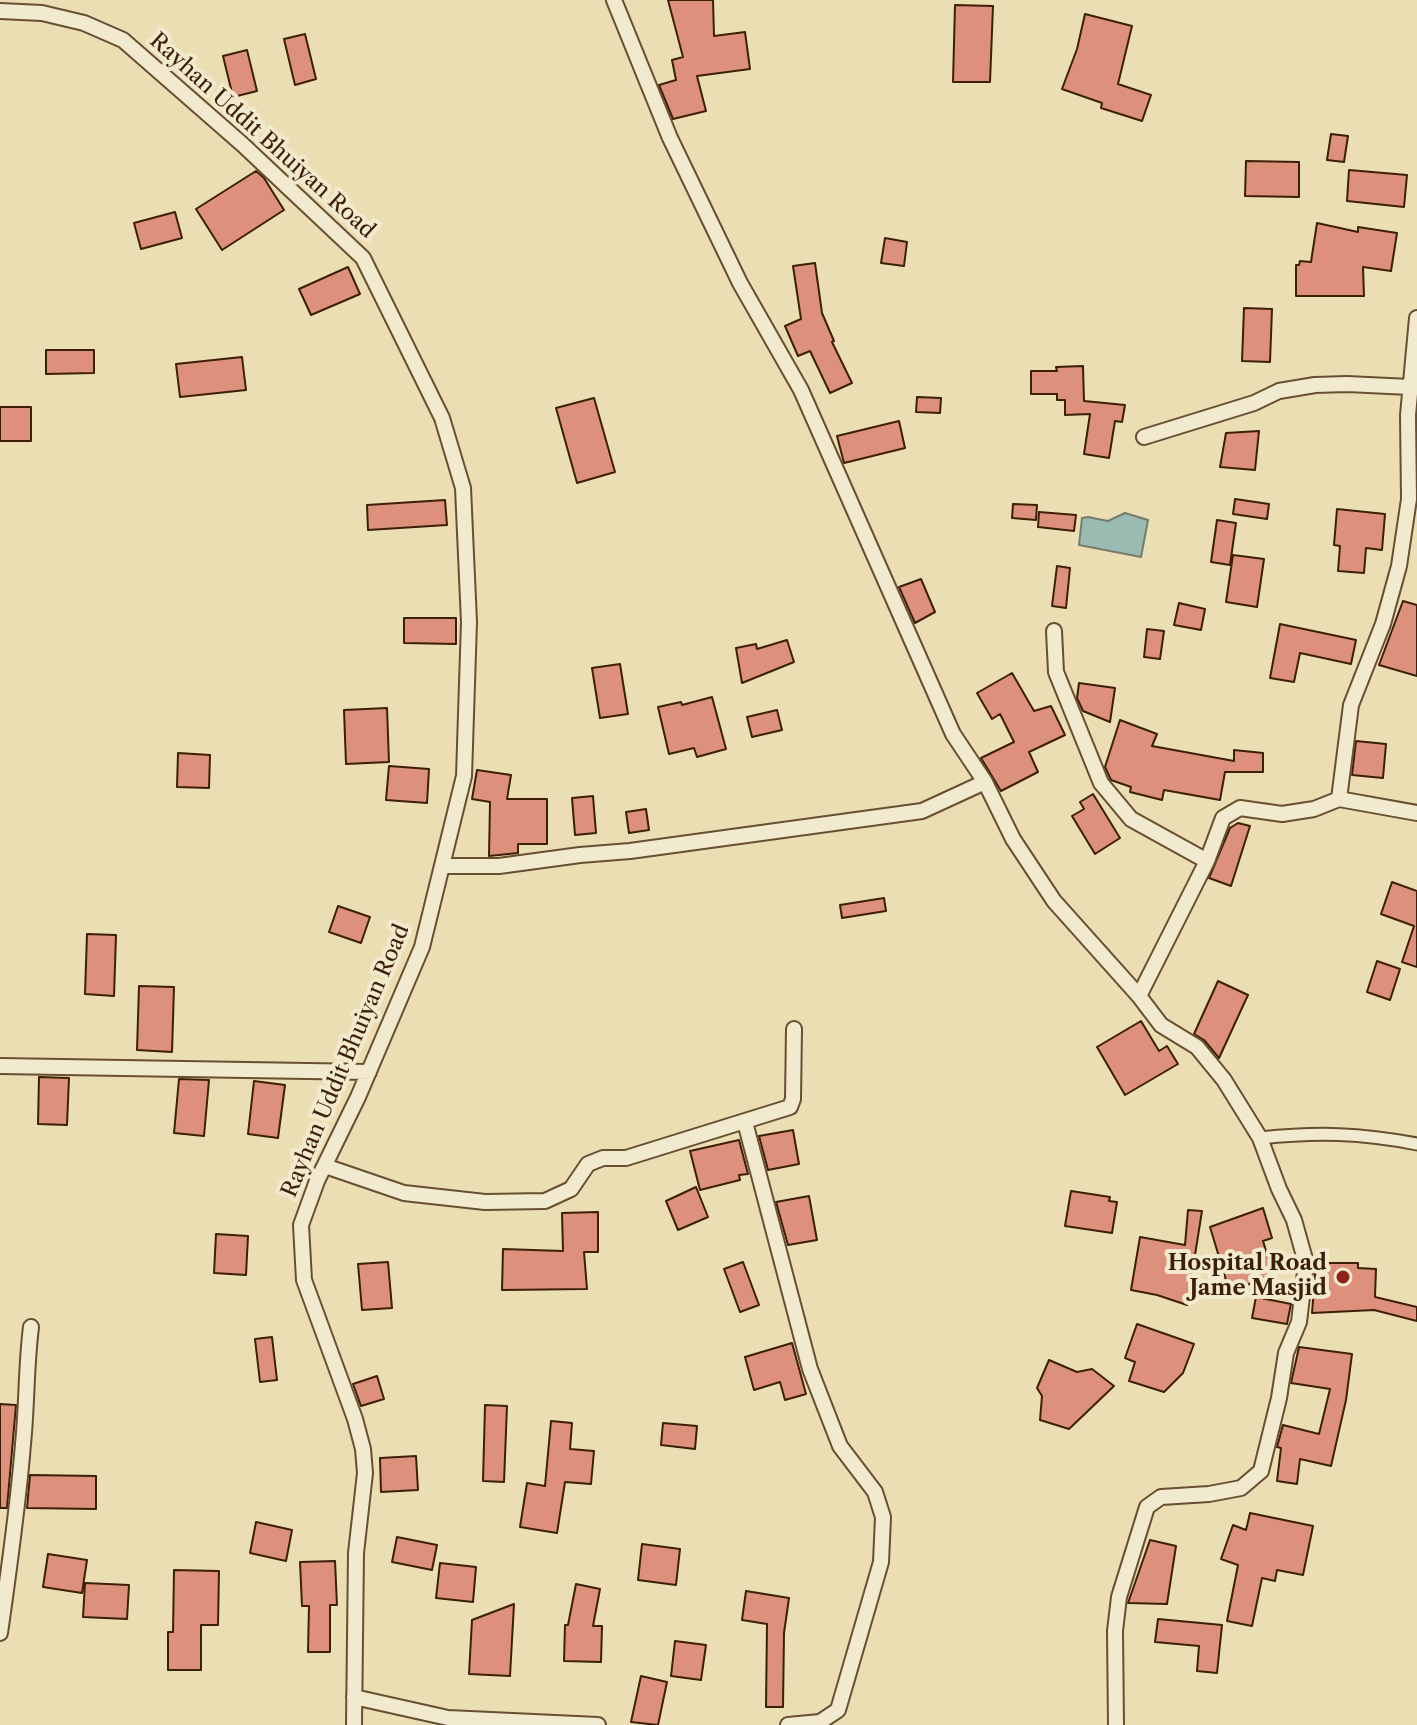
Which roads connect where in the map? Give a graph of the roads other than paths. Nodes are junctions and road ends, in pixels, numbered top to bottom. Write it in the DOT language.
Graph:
graph roads {
  1 [pos="614,0"];
  2 [pos="0,11"];
  3 [pos="1417,318"];
  4 [pos="1410,387"];
  5 [pos="1144,437"];
  6 [pos="1054,631"];
  7 [pos="982,784"];
  8 [pos="1339,799"];
  9 [pos="1417,813"];
  10 [pos="1207,861"];
  11 [pos="442,866"];
  12 [pos="1139,996"];
  13 [pos="794,1029"];
  14 [pos="0,1066"];
  15 [pos="369,1072"];
  16 [pos="745,1122"];
  17 [pos="1260,1138"];
  18 [pos="1417,1144"];
  19 [pos="325,1166"];
  20 [pos="31,1327"];
  21 [pos="0,1633"];
  22 [pos="354,1697"];
  23 [pos="354,1725"];
  24 [pos="598,1725"];
  25 [pos="788,1725"];
  26 [pos="1116,1725"];
  1 -- 7 [label="street"];
  2 -- 11 [label="street, Rayhan Uddit Bhuiyan Road"];
  3 -- 4 [label="street"];
  4 -- 5 [label="street"];
  4 -- 8 [label="street"];
  6 -- 10 [label="street"];
  7 -- 11 [label="street"];
  7 -- 12 [label="street"];
  8 -- 9 [label="street"];
  8 -- 10 [label="street"];
  10 -- 12 [label="street"];
  11 -- 15 [label="street, Rayhan Uddit Bhuiyan Road"];
  12 -- 17 [label="street"];
  13 -- 16 [label="street"];
  14 -- 15 [label="street"];
  15 -- 19 [label="street, Rayhan Uddit Bhuiyan Road"];
  16 -- 19 [label="street"];
  16 -- 25 [label="street"];
  17 -- 18 [label="street"];
  17 -- 26 [label="street"];
  19 -- 22 [label="street, Rayhan Uddit Bhuiyan Road"];
  20 -- 21 [label="street"];
  22 -- 23 [label="street, Rayhan Uddit Bhuiyan Road"];
  22 -- 24 [label="street"];
}
